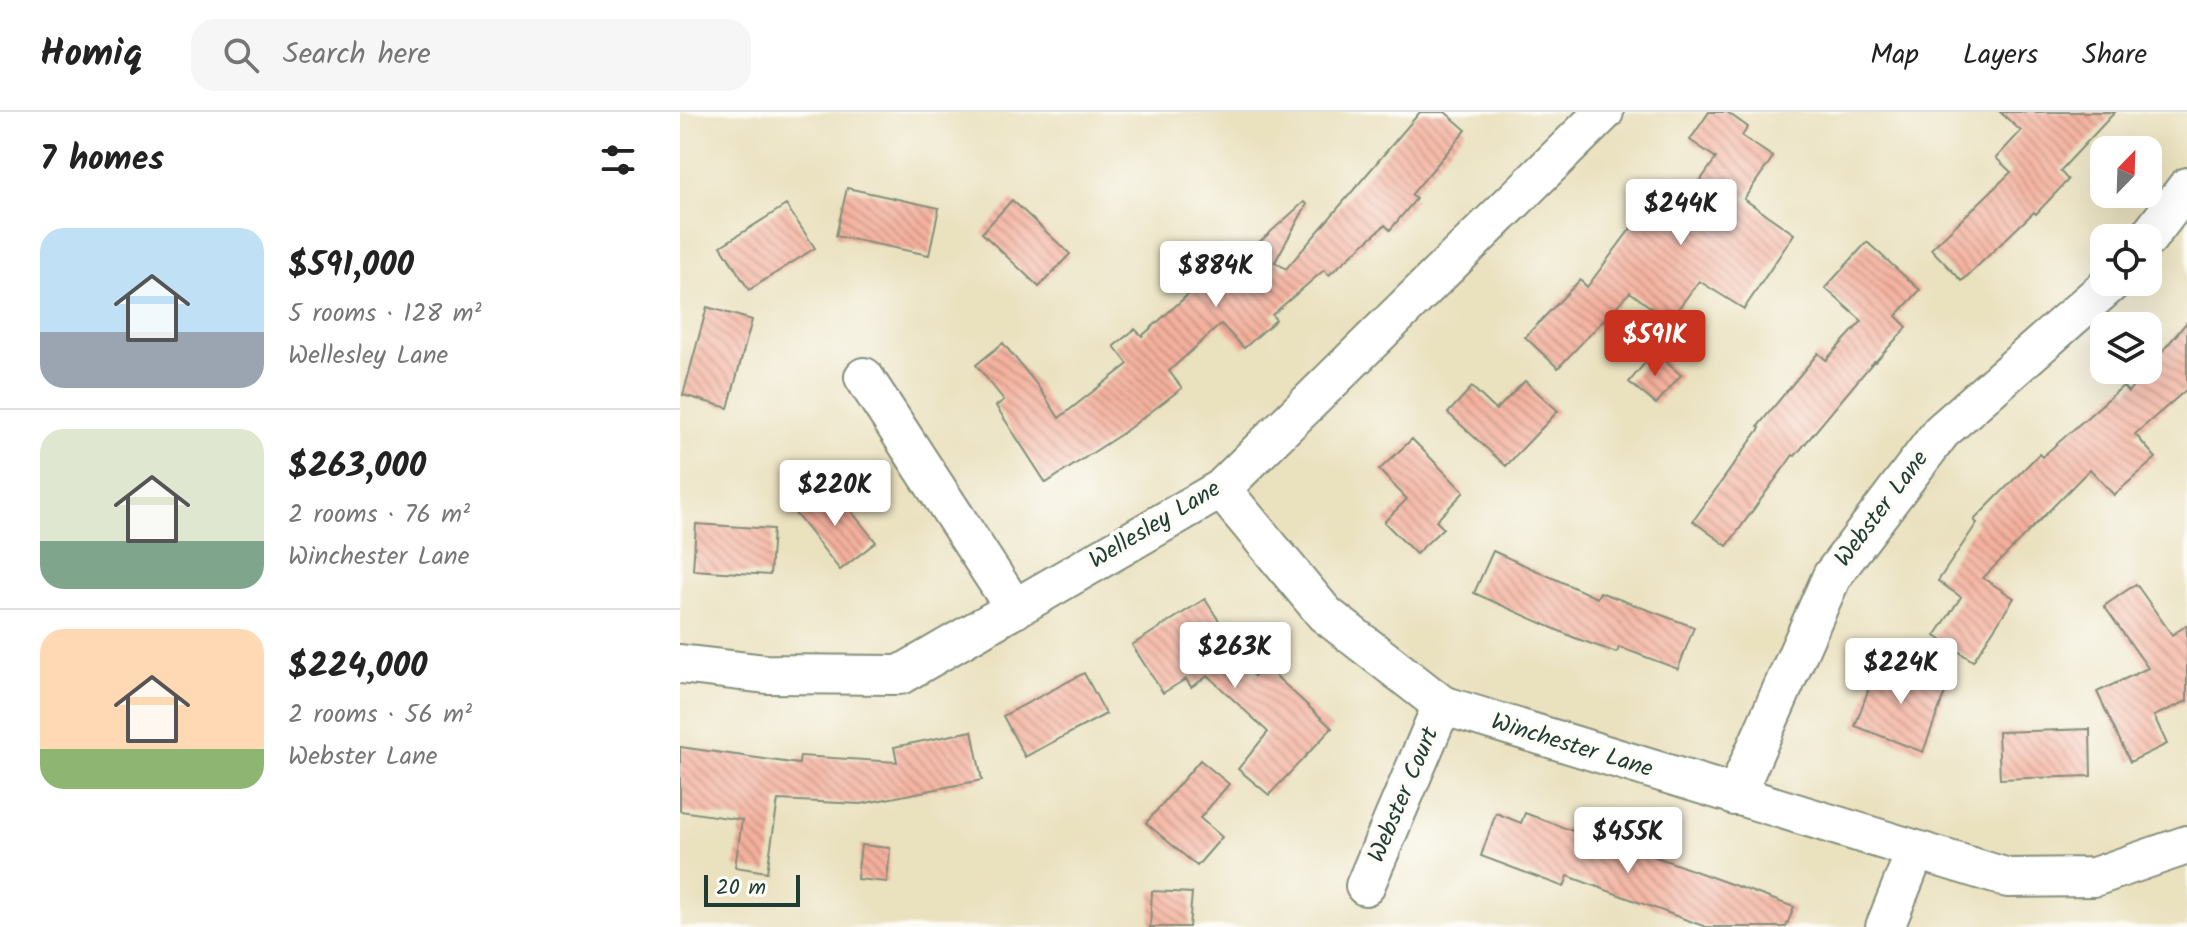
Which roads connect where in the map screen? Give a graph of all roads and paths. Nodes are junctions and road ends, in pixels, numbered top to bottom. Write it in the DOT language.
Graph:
graph roads {
  1 [pos="1594,116"];
  2 [pos="2187,187"];
  3 [pos="2159,224"];
  4 [pos="2096,296"];
  5 [pos="864,377"];
  6 [pos="1221,489"];
  7 [pos="1015,609"];
  8 [pos="680,664"];
  9 [pos="1442,705"];
  10 [pos="1735,796"];
  11 [pos="2187,845"];
  12 [pos="1916,850"];
  13 [pos="1365,886"];
  14 [pos="1885,927"];
  1 -- 6 [label="street, Wellesley Lane"];
  2 -- 3 [label="street"];
  4 -- 10 [label="street, Webster Lane"];
  5 -- 7 [label="street"];
  6 -- 7 [label="street, Wellesley Lane"];
  6 -- 9 [label="street, Winchester Lane"];
  7 -- 8 [label="street, Wellesley Lane"];
  9 -- 10 [label="street, Winchester Lane"];
  9 -- 13 [label="street, Webster Court"];
  10 -- 12 [label="street, Winchester Lane"];
  11 -- 12 [label="street, Winchester Lane"];
  12 -- 14 [label="street"];
}
